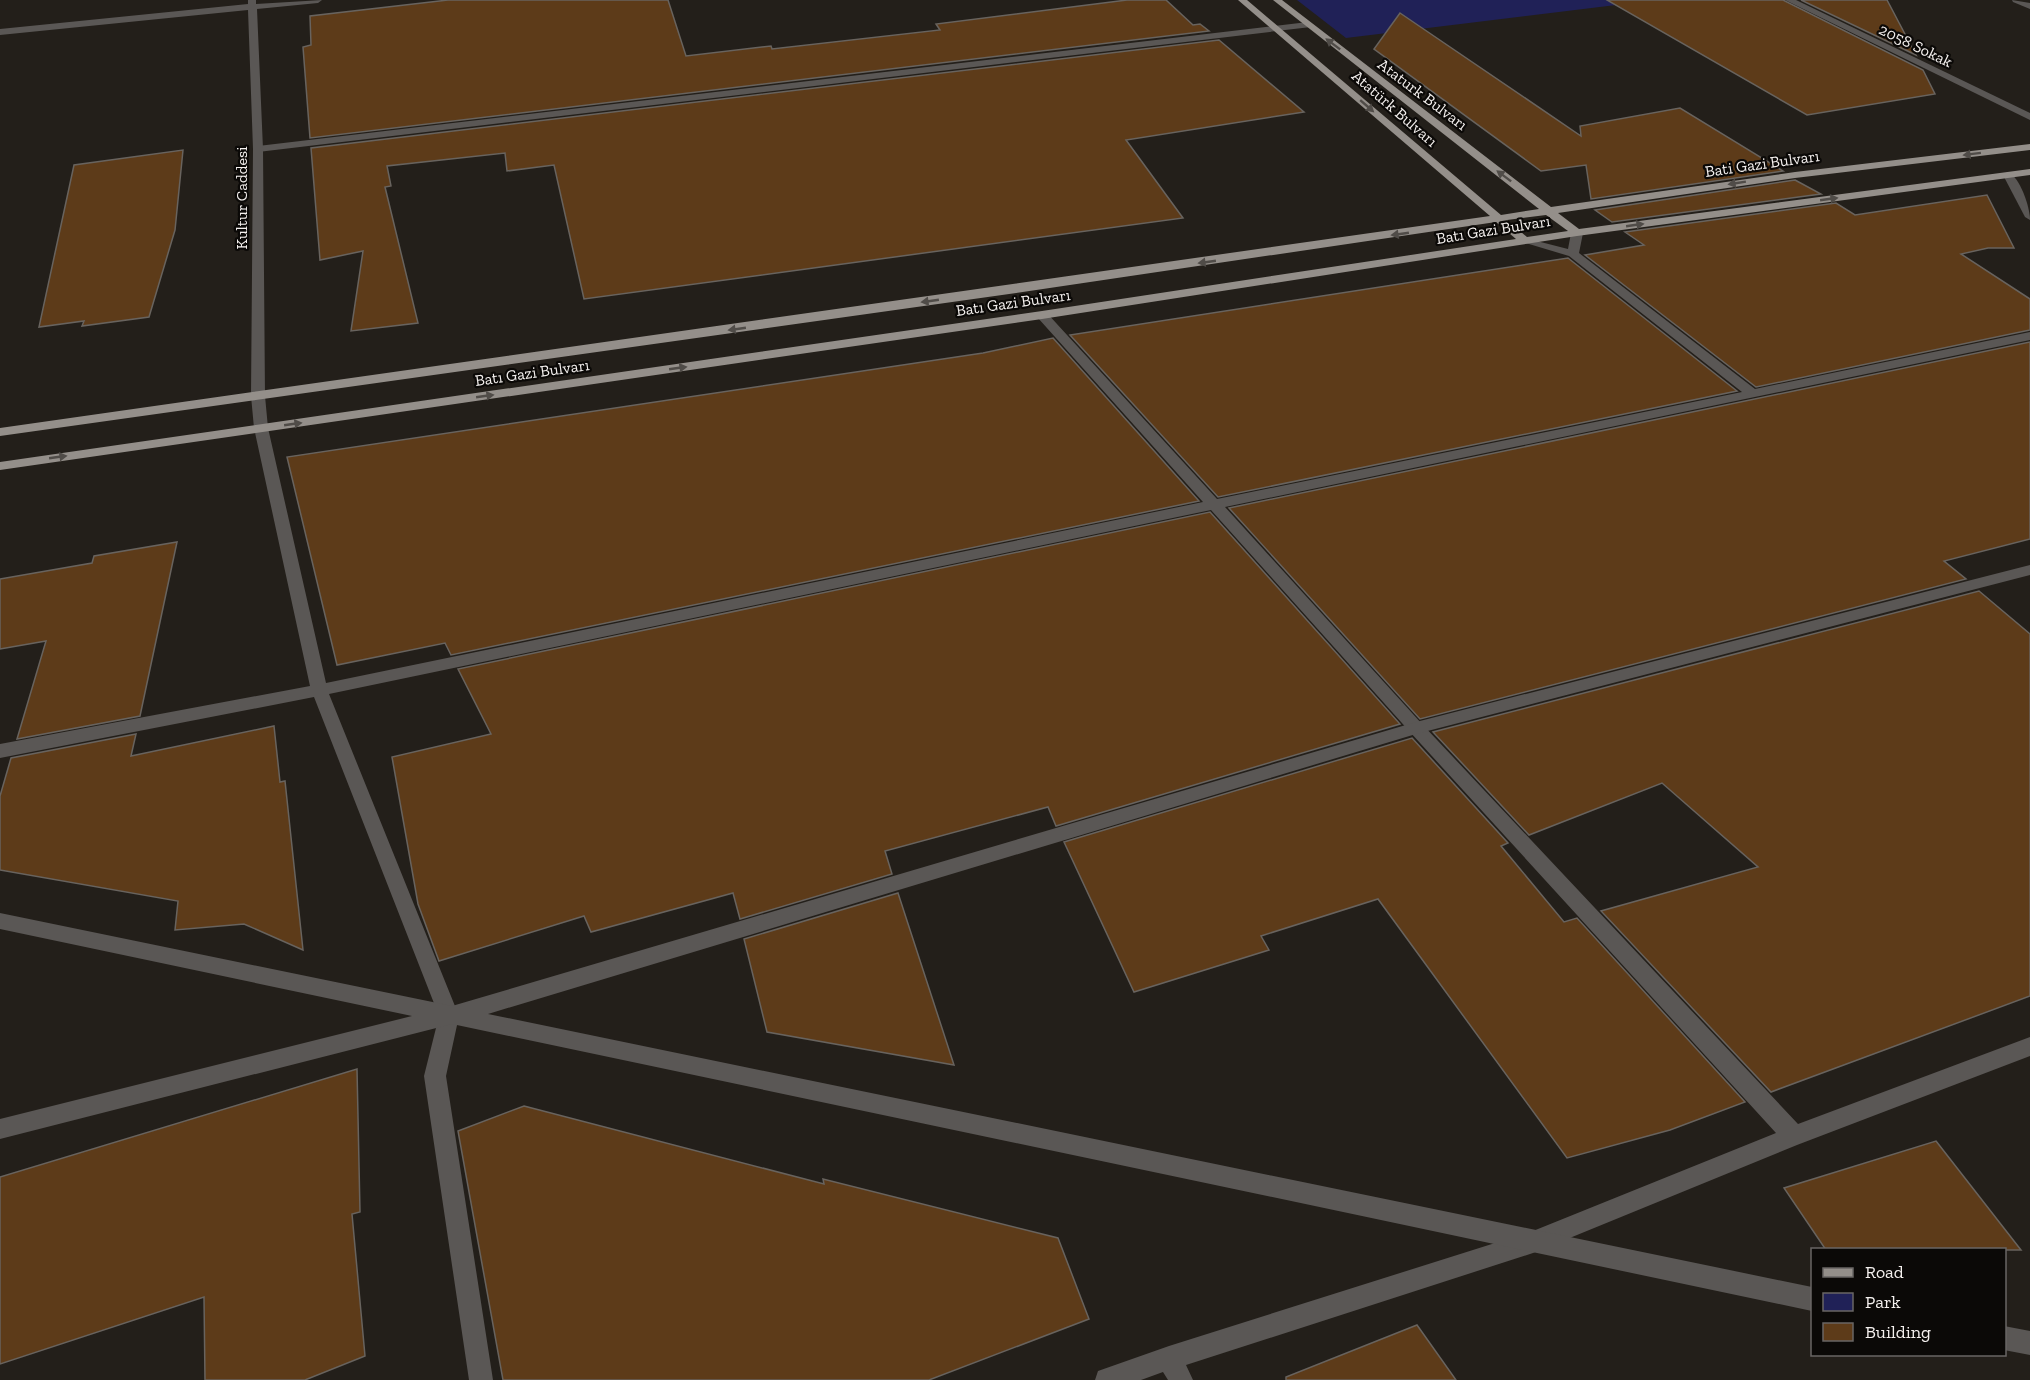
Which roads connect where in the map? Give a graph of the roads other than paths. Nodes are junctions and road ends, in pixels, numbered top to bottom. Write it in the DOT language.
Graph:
graph roads {
  1 [pos="318,0"];
  2 [pos="1242,0"];
  3 [pos="1277,0"];
  4 [pos="1790,0"];
  5 [pos="2016,0"];
  6 [pos="252,4"];
  7 [pos="2030,6"];
  8 [pos="1308,25"];
  9 [pos="1278,29"];
  10 [pos="0,32"];
  11 [pos="2030,117"];
  12 [pos="2030,147"];
  13 [pos="258,149"];
  14 [pos="2030,172"];
  15 [pos="2008,175"];
  16 [pos="1551,211"];
  17 [pos="2030,217"];
  18 [pos="1499,219"];
  19 [pos="1577,233"];
  20 [pos="1525,241"];
  21 [pos="1574,254"];
  22 [pos="1042,315"];
  23 [pos="2030,336"];
  24 [pos="1752,393"];
  25 [pos="258,396"];
  26 [pos="261,428"];
  27 [pos="0,432"];
  28 [pos="0,466"];
  29 [pos="1215,506"];
  30 [pos="2030,570"];
  31 [pos="319,690"];
  32 [pos="1416,728"];
  33 [pos="0,751"];
  34 [pos="0,921"];
  35 [pos="449,1016"];
  36 [pos="2030,1046"];
  37 [pos="0,1129"];
  38 [pos="1794,1136"];
  39 [pos="1533,1242"];
  40 [pos="1811,1299"];
  41 [pos="2006,1338"];
  42 [pos="2030,1343"];
  43 [pos="1169,1358"];
  44 [pos="481,1380"];
  45 [pos="1107,1380"];
  46 [pos="1181,1380"];
  1 -- 6 [label="street"];
  2 -- 9 [label="main road, Atatürk Bulvarı"];
  3 -- 8 [label="main road, Ataturk Bulvarı"];
  4 -- 11 [label="street, 2058 Sokak"];
  5 -- 7 [label="street"];
  6 -- 10 [label="street"];
  6 -- 13 [label="street, Kultur Caddesi"];
  8 -- 9 [label="street"];
  16 -- 8 [label="main road, Ataturk Bulvarı, one-way"];
  9 -- 13 [label="street"];
  9 -- 18 [label="main road, Atatürk Bulvarı, one-way"];
  12 -- 16 [label="main road, Bati Gazi Bulvarı, one-way"];
  13 -- 25 [label="street, Kultur Caddesi"];
  14 -- 15 [label="main road, Batı Gazi Bulvarı"];
  15 -- 17 [label="street"];
  19 -- 15 [label="main road, Batı Gazi Bulvarı, one-way"];
  16 -- 18 [label="main road, Bati Gazi Bulvarı"];
  16 -- 19 [label="main road, Ataturk Bulvarı"];
  18 -- 20 [label="main road, Atatürk Bulvarı"];
  18 -- 25 [label="main road, Batı Gazi Bulvarı, one-way"];
  19 -- 20 [label="main road, Batı Gazi Bulvarı"];
  19 -- 21 [label="street"];
  20 -- 21 [label="street"];
  20 -- 22 [label="main road, Batı Gazi Bulvarı"];
  21 -- 24 [label="street"];
  26 -- 22 [label="main road, Batı Gazi Bulvarı, one-way"];
  22 -- 29 [label="street"];
  23 -- 24 [label="street"];
  24 -- 29 [label="street"];
  25 -- 26 [label="street, Kultur Caddesi"];
  25 -- 27 [label="main road, Batı Gazi Bulvarı"];
  28 -- 26 [label="main road, Batı Gazi Bulvarı, one-way"];
  26 -- 31 [label="street, Kultur Caddesi"];
  29 -- 31 [label="street"];
  29 -- 32 [label="street"];
  30 -- 32 [label="street"];
  31 -- 33 [label="street"];
  31 -- 35 [label="street, Kultur Caddesi"];
  32 -- 35 [label="street"];
  32 -- 38 [label="street"];
  34 -- 35 [label="street"];
  35 -- 37 [label="street"];
  35 -- 39 [label="street"];
  35 -- 44 [label="street"];
  36 -- 38 [label="street"];
  38 -- 39 [label="street"];
  39 -- 40 [label="street"];
  39 -- 43 [label="street"];
  41 -- 42 [label="street"];
  43 -- 45 [label="street"];
  43 -- 46 [label="street"];
}
